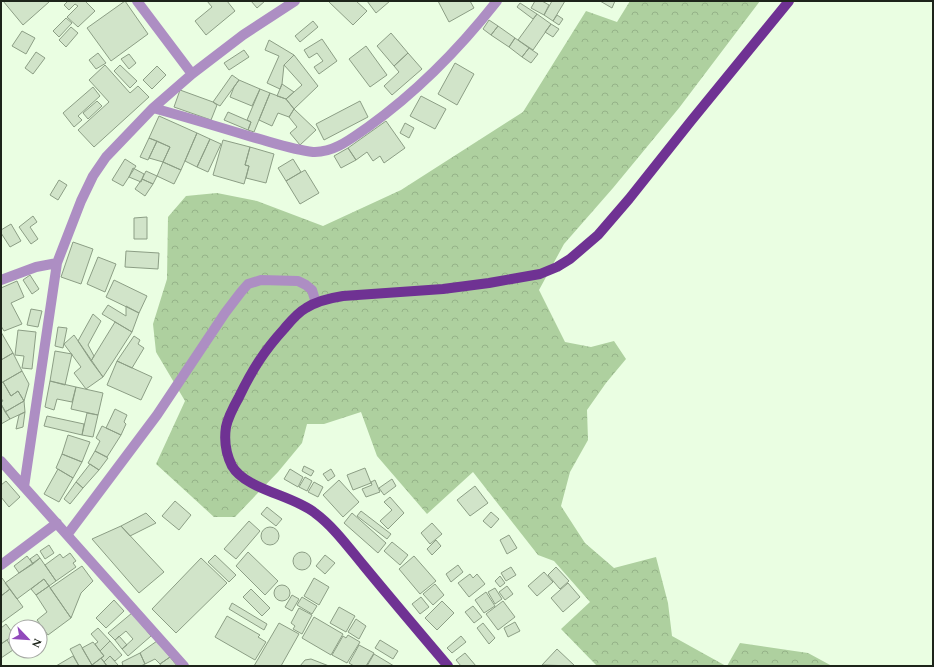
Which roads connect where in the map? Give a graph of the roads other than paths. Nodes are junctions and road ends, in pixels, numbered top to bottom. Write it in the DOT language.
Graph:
graph roads {
  1 [pos="137,1"];
  2 [pos="295,1"];
  3 [pos="497,1"];
  4 [pos="789,1"];
  5 [pos="192,74"];
  6 [pos="153,108"];
  7 [pos="57,263"];
  8 [pos="1,280"];
  9 [pos="316,303"];
  10 [pos="1,461"];
  11 [pos="24,487"];
  12 [pos="57,523"];
  13 [pos="67,535"];
  14 [pos="1,565"];
  15 [pos="184,666"];
  16 [pos="448,666"];
  1 -- 5 [label="street"];
  2 -- 5 [label="street"];
  3 -- 6 [label="street"];
  4 -- 9 [label="main road"];
  5 -- 6 [label="street"];
  6 -- 7 [label="street"];
  7 -- 8 [label="street"];
  7 -- 11 [label="street"];
  9 -- 13 [label="street"];
  9 -- 16 [label="main road"];
  10 -- 11 [label="street"];
  11 -- 12 [label="street"];
  12 -- 13 [label="street"];
  12 -- 14 [label="street"];
  13 -- 15 [label="street"];
}
